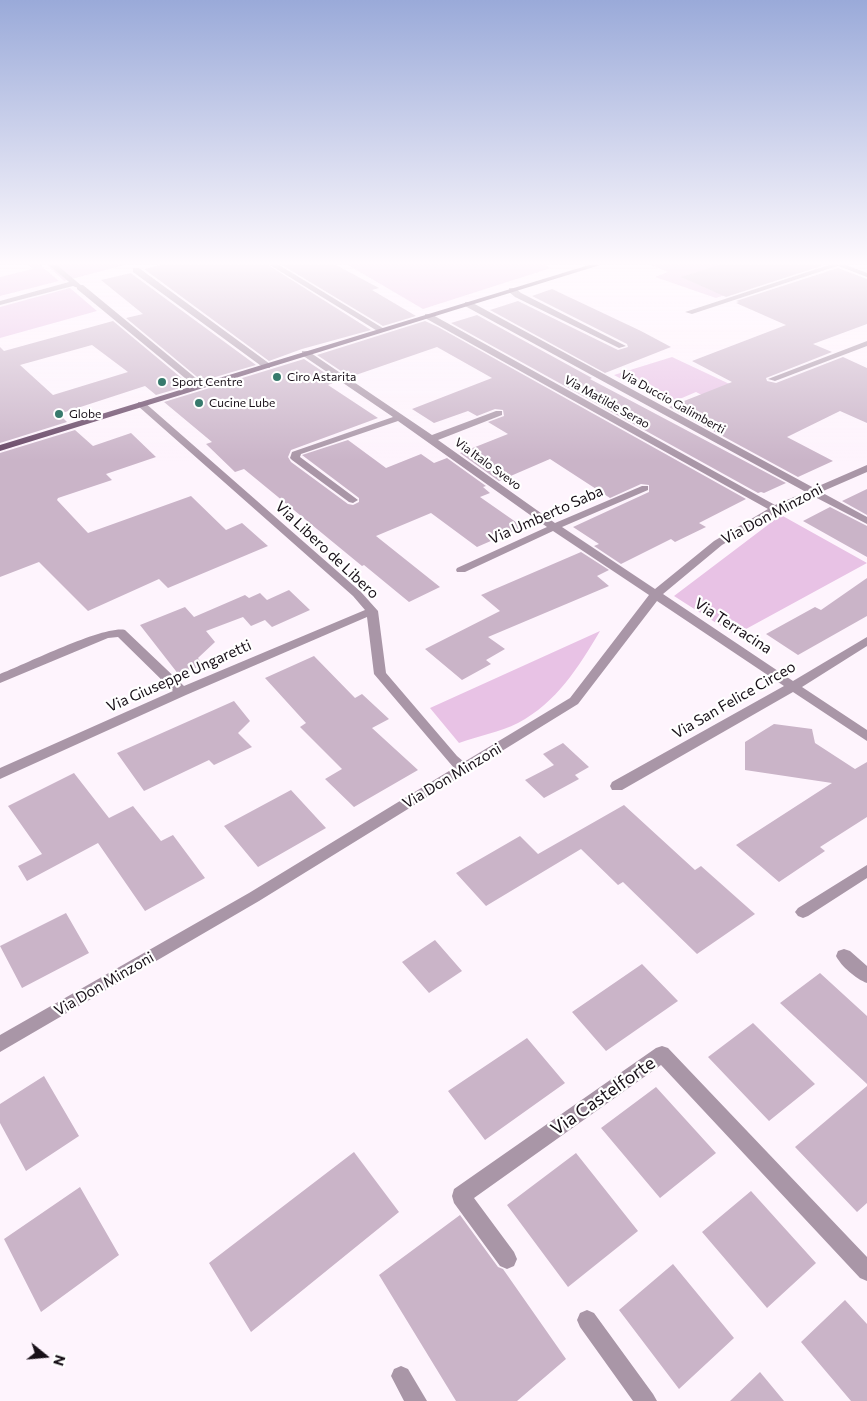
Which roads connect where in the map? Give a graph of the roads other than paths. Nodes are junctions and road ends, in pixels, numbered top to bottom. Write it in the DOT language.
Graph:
graph roads {
  1 [pos="132,330"];
  2 [pos="218,330"];
  3 [pos="381,330"];
  4 [pos="454,330"];
  5 [pos="517,330"];
  6 [pos="590,330"];
  7 [pos="867,343"];
  8 [pos="622,346"];
  9 [pos="305,353"];
  10 [pos="267,366"];
  11 [pos="772,380"];
  12 [pos="200,386"];
  13 [pos="141,404"];
  14 [pos="499,413"];
  15 [pos="398,418"];
  16 [pos="431,439"];
  17 [pos="0,448"];
  18 [pos="867,468"];
  19 [pos="645,488"];
  20 [pos="812,491"];
  21 [pos="353,500"];
  22 [pos="775,509"];
  23 [pos="867,521"];
  24 [pos="554,527"];
  25 [pos="461,570"];
  26 [pos="655,595"];
  27 [pos="372,611"];
  28 [pos="867,641"];
  29 [pos="0,679"];
  30 [pos="794,685"];
  31 [pos="182,692"];
  32 [pos="867,736"];
  33 [pos="464,769"];
  34 [pos="0,774"];
  35 [pos="617,786"];
  36 [pos="867,871"];
  37 [pos="802,912"];
  38 [pos="844,956"];
  39 [pos="867,976"];
  40 [pos="0,1044"];
  41 [pos="507,1259"];
  42 [pos="867,1271"];
  43 [pos="587,1320"];
  44 [pos="400,1376"];
  45 [pos="416,1401"];
  46 [pos="646,1401"];
  1 -- 12 [label="street"];
  2 -- 10 [label="street"];
  3 -- 9 [label="main road"];
  4 -- 22 [label="street, Via Matilde Serao"];
  5 -- 20 [label="street, Via Duccio Galimberti"];
  6 -- 8 [label="street"];
  7 -- 11 [label="street"];
  9 -- 10 [label="main road"];
  9 -- 15 [label="street, Via Italo Svevo"];
  10 -- 12 [label="main road"];
  12 -- 13 [label="main road"];
  13 -- 17 [label="main road"];
  13 -- 27 [label="street, Via Libero de Libero"];
  14 -- 16 [label="street"];
  15 -- 16 [label="street, Via Italo Svevo"];
  15 -- 21 [label="street"];
  16 -- 24 [label="street, Via Italo Svevo"];
  18 -- 20 [label="street, Via Don Minzoni"];
  19 -- 24 [label="street, Via Umberto Saba"];
  20 -- 22 [label="street, Via Don Minzoni"];
  20 -- 23 [label="street, Via Duccio Galimberti"];
  22 -- 26 [label="street, Via Don Minzoni"];
  24 -- 25 [label="street, Via Umberto Saba"];
  24 -- 26 [label="street, Via Italo Svevo"];
  26 -- 30 [label="street, Via Terracina"];
  26 -- 33 [label="street, Via Don Minzoni"];
  27 -- 31 [label="street, Via Giuseppe Ungaretti"];
  27 -- 33 [label="street, Via Libero de Libero"];
  28 -- 30 [label="street, Via San Felice Circeo"];
  29 -- 31 [label="street"];
  30 -- 32 [label="street, Via Terracina"];
  30 -- 35 [label="street, Via San Felice Circeo"];
  31 -- 34 [label="street, Via Giuseppe Ungaretti"];
  33 -- 40 [label="street, Via Don Minzoni"];
  36 -- 37 [label="street"];
  38 -- 39 [label="street"];
  41 -- 42 [label="street, Via Castelforte"];
  43 -- 46 [label="street"];
  44 -- 45 [label="street"];
}
